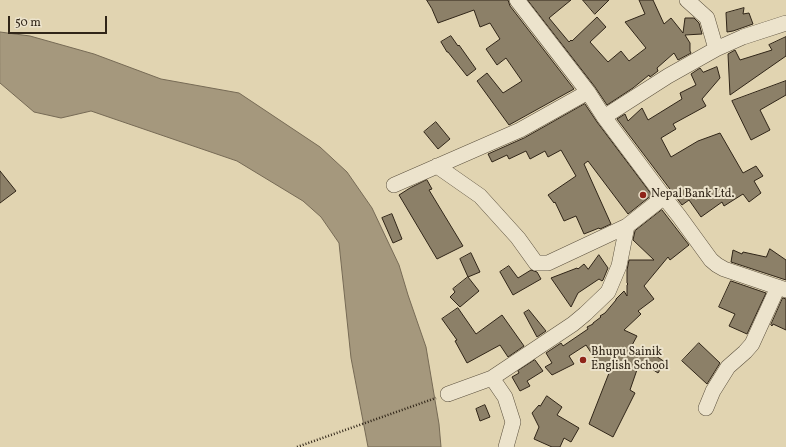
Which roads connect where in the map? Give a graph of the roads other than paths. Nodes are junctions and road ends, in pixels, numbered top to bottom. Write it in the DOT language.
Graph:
graph roads {
  1 [pos="516,0"];
  2 [pos="687,0"];
  3 [pos="786,23"];
  4 [pos="716,49"];
  5 [pos="588,92"];
  6 [pos="604,117"];
  7 [pos="437,166"];
  8 [pos="394,185"];
  9 [pos="664,197"];
  10 [pos="627,226"];
  11 [pos="782,288"];
  12 [pos="492,378"];
  13 [pos="448,394"];
  14 [pos="706,408"];
  15 [pos="506,447"];
  1 -- 5 [label="street"];
  2 -- 4 [label="street"];
  3 -- 4 [label="street"];
  4 -- 6 [label="street"];
  5 -- 6 [label="street"];
  5 -- 7 [label="street"];
  6 -- 9 [label="street"];
  7 -- 8 [label="street"];
  7 -- 10 [label="street"];
  9 -- 10 [label="street"];
  9 -- 11 [label="street"];
  10 -- 12 [label="street"];
  11 -- 14 [label="street"];
  12 -- 13 [label="street"];
  12 -- 15 [label="street"];
}
